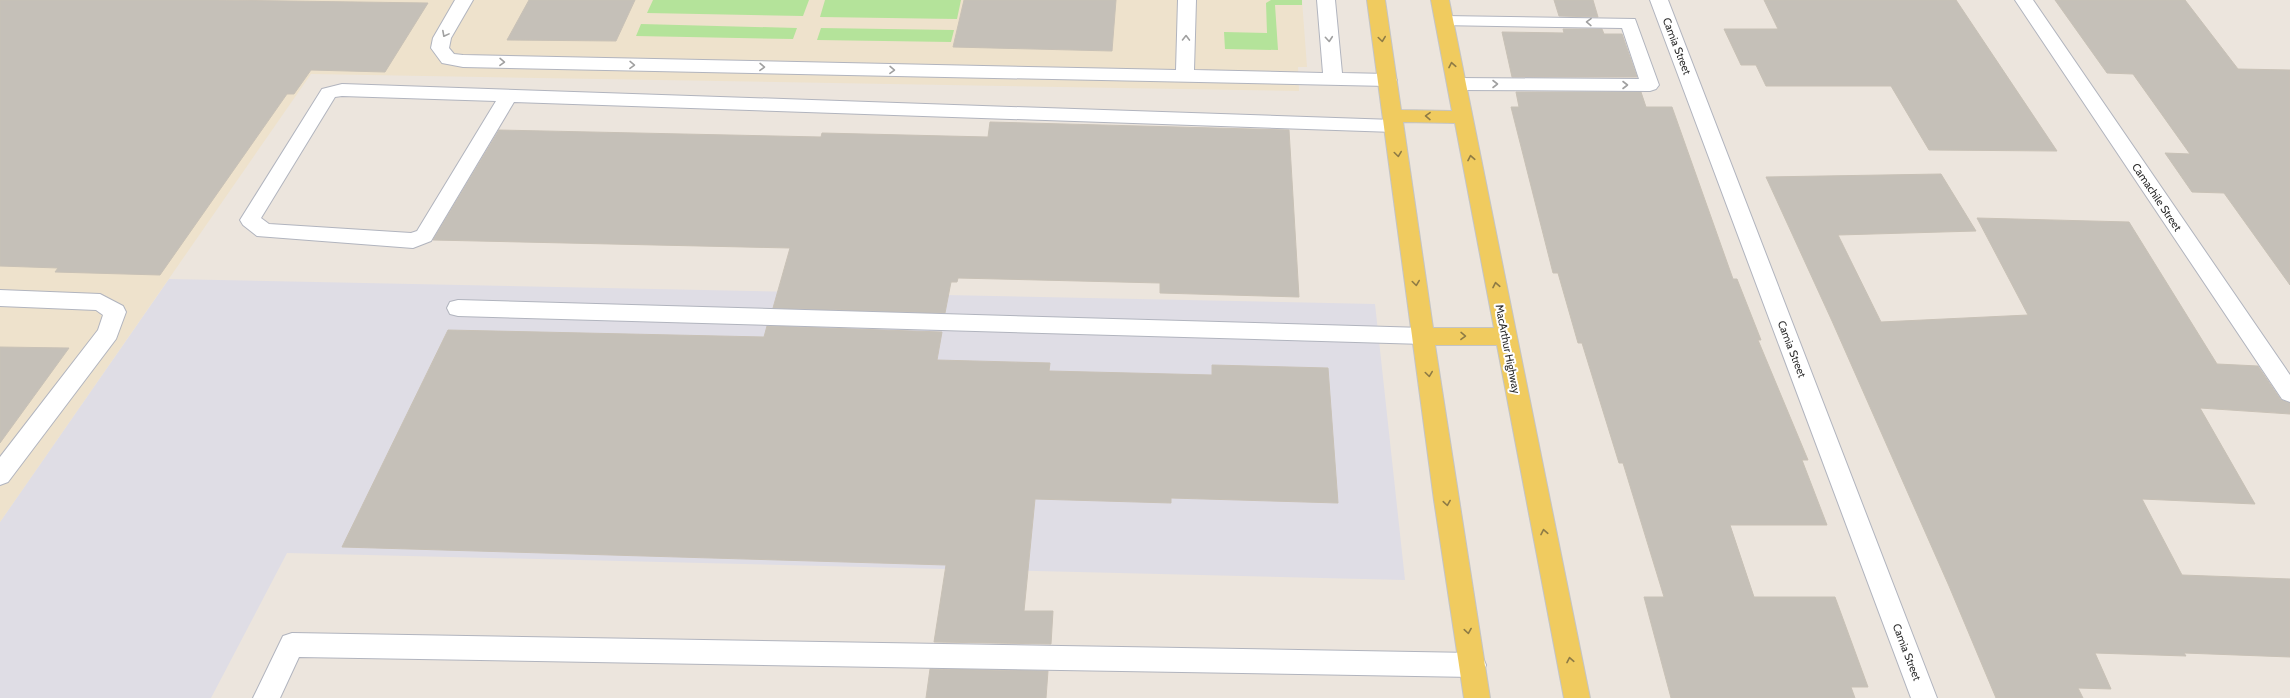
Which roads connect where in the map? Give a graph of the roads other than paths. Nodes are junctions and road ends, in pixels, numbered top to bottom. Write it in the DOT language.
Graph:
graph roads {
  1 [pos="464,0"];
  2 [pos="1187,0"];
  3 [pos="1326,0"];
  4 [pos="1376,0"];
  5 [pos="1440,0"];
  6 [pos="1659,0"];
  7 [pos="2024,0"];
  8 [pos="1444,20"];
  9 [pos="1185,76"];
  10 [pos="1333,79"];
  11 [pos="1388,80"];
  12 [pos="1456,84"];
  13 [pos="509,95"];
  14 [pos="1462,117"];
  15 [pos="1393,121"];
  16 [pos="0,298"];
  17 [pos="458,308"];
  18 [pos="1424,336"];
  19 [pos="1506,337"];
  20 [pos="2290,393"];
  21 [pos="0,475"];
  22 [pos="1473,665"];
  23 [pos="266,698"];
  24 [pos="1477,698"];
  25 [pos="1577,698"];
  26 [pos="1924,698"];
  1 -- 9 [label="street, one-way"];
  9 -- 2 [label="street, one-way"];
  3 -- 10 [label="street, one-way"];
  4 -- 11 [label="main road, one-way"];
  5 -- 8 [label="main road, MacArthur Highway"];
  6 -- 26 [label="street, Camia Street"];
  7 -- 20 [label="street, Camachile Street"];
  12 -- 8 [label="main road, MacArthur Highway, one-way"];
  12 -- 8 [label="street, one-way"];
  9 -- 10 [label="street"];
  10 -- 11 [label="street"];
  11 -- 15 [label="main road"];
  12 -- 14 [label="main road, MacArthur Highway"];
  13 -- 13 [label="street"];
  13 -- 15 [label="street"];
  14 -- 15 [label="main road, one-way"];
  19 -- 14 [label="main road, MacArthur Highway, one-way"];
  15 -- 18 [label="main road, one-way"];
  16 -- 21 [label="street"];
  17 -- 18 [label="street"];
  18 -- 19 [label="main road, one-way"];
  18 -- 22 [label="main road, one-way"];
  25 -- 19 [label="main road, MacArthur Highway, one-way"];
  22 -- 23 [label="street"];
  22 -- 24 [label="main road"];
}
